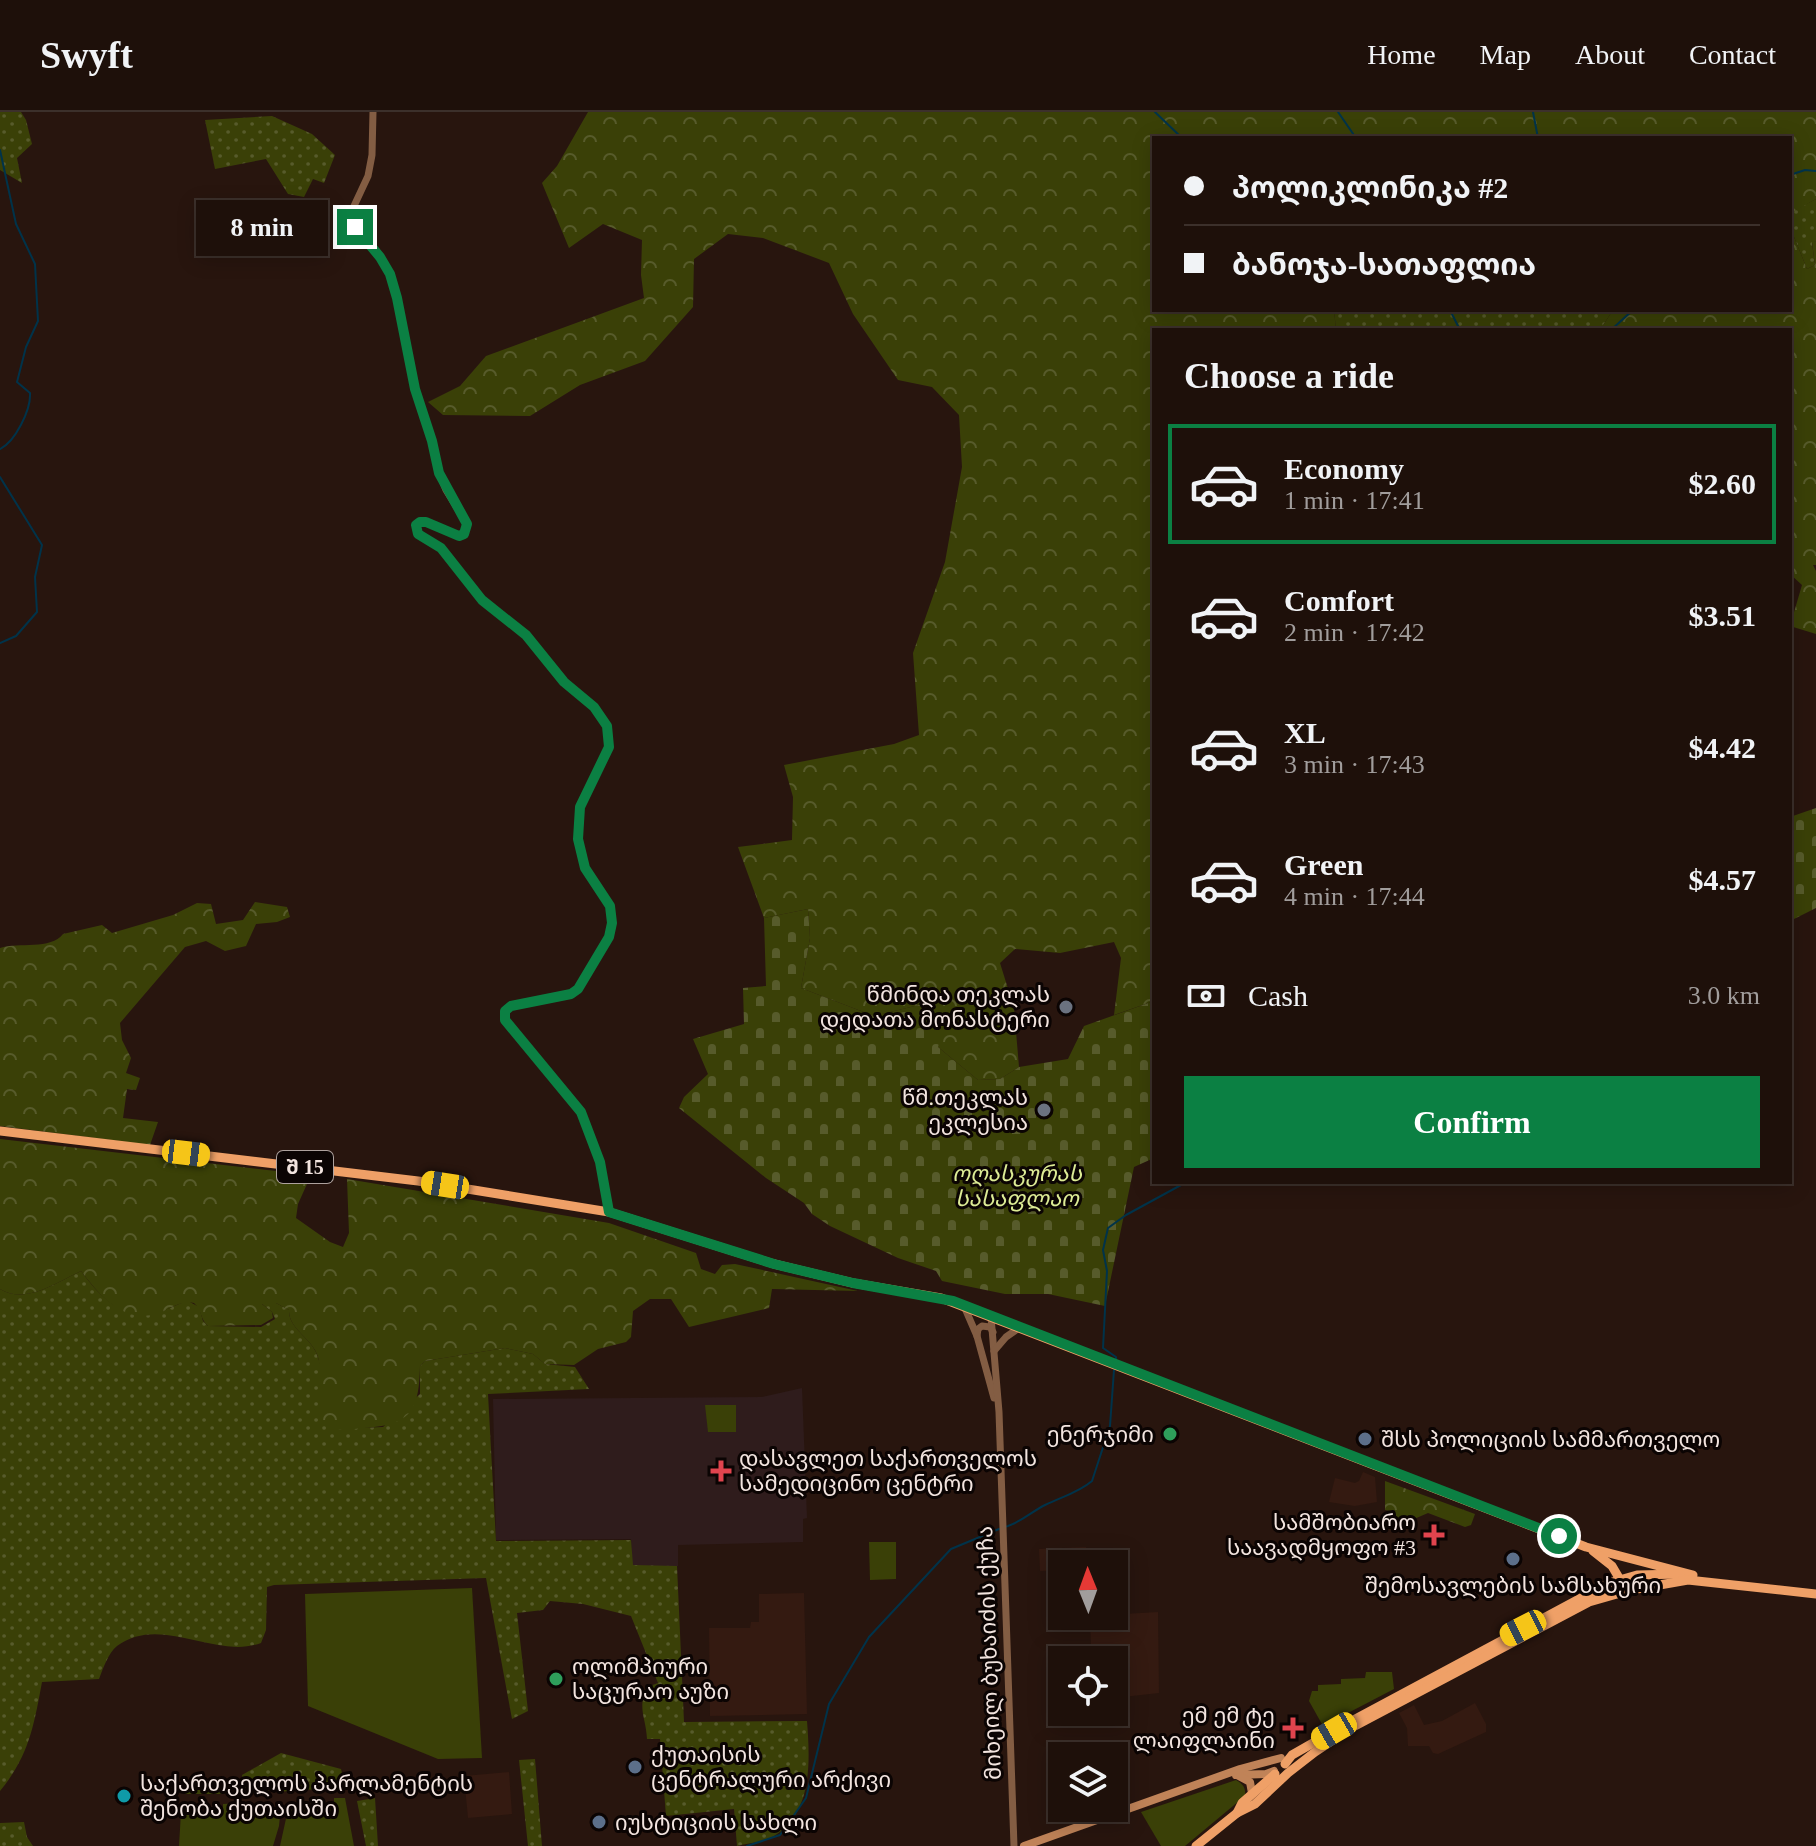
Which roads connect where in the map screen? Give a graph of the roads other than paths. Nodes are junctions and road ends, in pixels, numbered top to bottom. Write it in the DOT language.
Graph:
graph roads {
  1 [pos="373,112"];
  2 [pos="0,1131"];
  3 [pos="609,1212"];
  4 [pos="964,1306"];
  5 [pos="988,1316"];
  6 [pos="980,1327"];
  7 [pos="1019,1328"];
  8 [pos="993,1334"];
  9 [pos="977,1336"];
  10 [pos="994,1351"];
  11 [pos="999,1412"];
  12 [pos="1586,1547"];
  13 [pos="1617,1554"];
  14 [pos="1693,1575"];
  15 [pos="1633,1576"];
  16 [pos="1620,1579"];
  17 [pos="1631,1590"];
  18 [pos="1816,1592"];
  19 [pos="1281,1769"];
  20 [pos="1231,1776"];
  21 [pos="1252,1793"];
  22 [pos="1237,1813"];
  23 [pos="1014,1846"];
  24 [pos="1024,1846"];
  25 [pos="1196,1846"];
  1 -- 3 [label="street"];
  2 -- 3 [label="main road, შ 15"];
  3 -- 4 [label="main road, შ 15"];
  4 -- 5 [label="main road"];
  4 -- 9 [label="street, მიხეილ ბუხაიძის ქუჩა"];
  5 -- 6 [label="street"];
  5 -- 7 [label="main road"];
  5 -- 8 [label="street, მიხეილ ბუხაიძის ქუჩა"];
  6 -- 8 [label="street"];
  6 -- 9 [label="street"];
  7 -- 10 [label="street"];
  7 -- 12 [label="main road"];
  8 -- 9 [label="street"];
  8 -- 10 [label="street, მიხეილ ბუხაიძის ქუჩა"];
  9 -- 11 [label="street, მიხეილ ბუხაიძის ქუჩა"];
  10 -- 11 [label="street, მიხეილ ბუხაიძის ქუჩა"];
  11 -- 23 [label="street, მიხეილ ბუხაიძის ქუჩა"];
  12 -- 13 [label="main road"];
  12 -- 16 [label="main road"];
  13 -- 14 [label="main road"];
  13 -- 15 [label="main road"];
  14 -- 15 [label="main road"];
  14 -- 18 [label="main road"];
  15 -- 16 [label="main road"];
  15 -- 17 [label="main road"];
  16 -- 17 [label="main road"];
  16 -- 19 [label="main road"];
  17 -- 18 [label="main road"];
  17 -- 19 [label="main road"];
  19 -- 20 [label="main road"];
  19 -- 20 [label="main road"];
  19 -- 21 [label="main road"];
  19 -- 22 [label="main road"];
  20 -- 21 [label="main road"];
  20 -- 24 [label="main road"];
  21 -- 22 [label="main road"];
  22 -- 25 [label="main road"];
}
